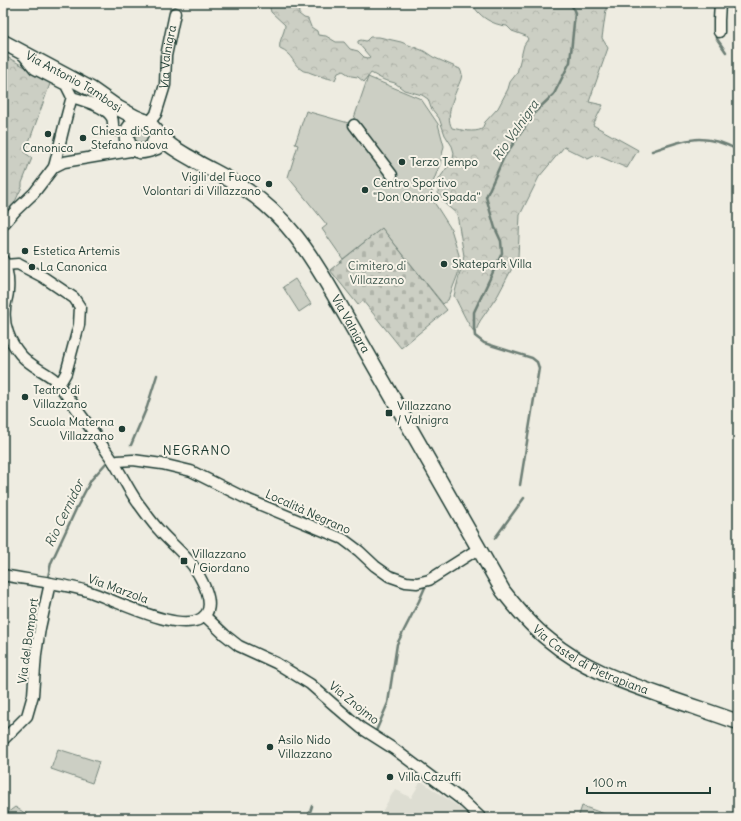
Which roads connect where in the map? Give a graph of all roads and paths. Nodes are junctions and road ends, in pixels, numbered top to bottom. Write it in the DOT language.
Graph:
graph roads {
  1 [pos="720,3"];
  2 [pos="175,13"];
  3 [pos="720,32"];
  4 [pos="3,42"];
  5 [pos="21,52"];
  6 [pos="72,97"];
  7 [pos="118,108"];
  8 [pos="150,125"];
  9 [pos="354,126"];
  10 [pos="128,133"];
  11 [pos="170,146"];
  12 [pos="144,150"];
  13 [pos="114,154"];
  14 [pos="54,167"];
  15 [pos="392,175"];
  16 [pos="3,225"];
  17 [pos="4,263"];
  18 [pos="58,384"];
  19 [pos="114,462"];
  20 [pos="478,549"];
  21 [pos="3,575"];
  22 [pos="50,583"];
  23 [pos="203,617"];
  24 [pos="738,722"];
  25 [pos="3,740"];
  26 [pos="482,818"];
  1 -- 3 [label="street"];
  2 -- 8 [label="street, Via Valnigra"];
  4 -- 5 [label="main road, Via Antonio Tambosi"];
  5 -- 6 [label="street"];
  5 -- 7 [label="main road, Via Antonio Tambosi"];
  6 -- 10 [label="street"];
  6 -- 14 [label="street"];
  7 -- 8 [label="main road, Via Antonio Tambosi"];
  7 -- 10 [label="main road"];
  8 -- 10 [label="main road"];
  8 -- 11 [label="main road, Via Valnigra"];
  8 -- 12 [label="main road"];
  9 -- 15 [label="street"];
  10 -- 12 [label="main road"];
  10 -- 13 [label="street"];
  11 -- 12 [label="main road"];
  11 -- 20 [label="main road, Via Valnigra"];
  12 -- 13 [label="street"];
  13 -- 14 [label="street"];
  14 -- 16 [label="street"];
  17 -- 18 [label="street"];
  17 -- 18 [label="street"];
  18 -- 19 [label="street"];
  19 -- 20 [label="street, Località Negrano"];
  19 -- 23 [label="street"];
  20 -- 24 [label="main road, Via Castel di Pietrapiana"];
  21 -- 22 [label="street, Via Marzola"];
  22 -- 23 [label="street, Via Marzola"];
  22 -- 25 [label="street, Via del Bomport"];
  23 -- 26 [label="street, Via Znojmo"];
}
